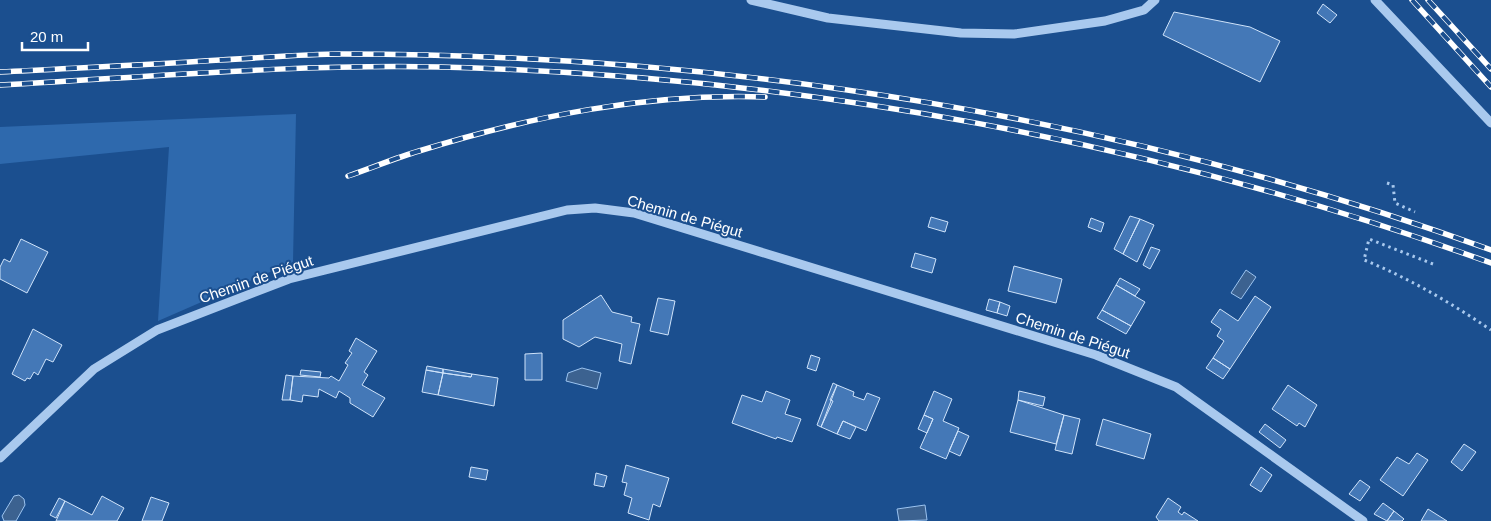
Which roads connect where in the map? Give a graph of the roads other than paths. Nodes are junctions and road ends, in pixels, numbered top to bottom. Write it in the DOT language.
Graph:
graph roads {
  1 [pos="751,0"];
  2 [pos="1154,0"];
  3 [pos="1375,0"];
  4 [pos="1491,123"];
  5 [pos="0,458"];
  6 [pos="1363,521"];
  1 -- 2 [label="street"];
  3 -- 4 [label="street"];
  5 -- 6 [label="street, Chemin de Piégut"];
}
